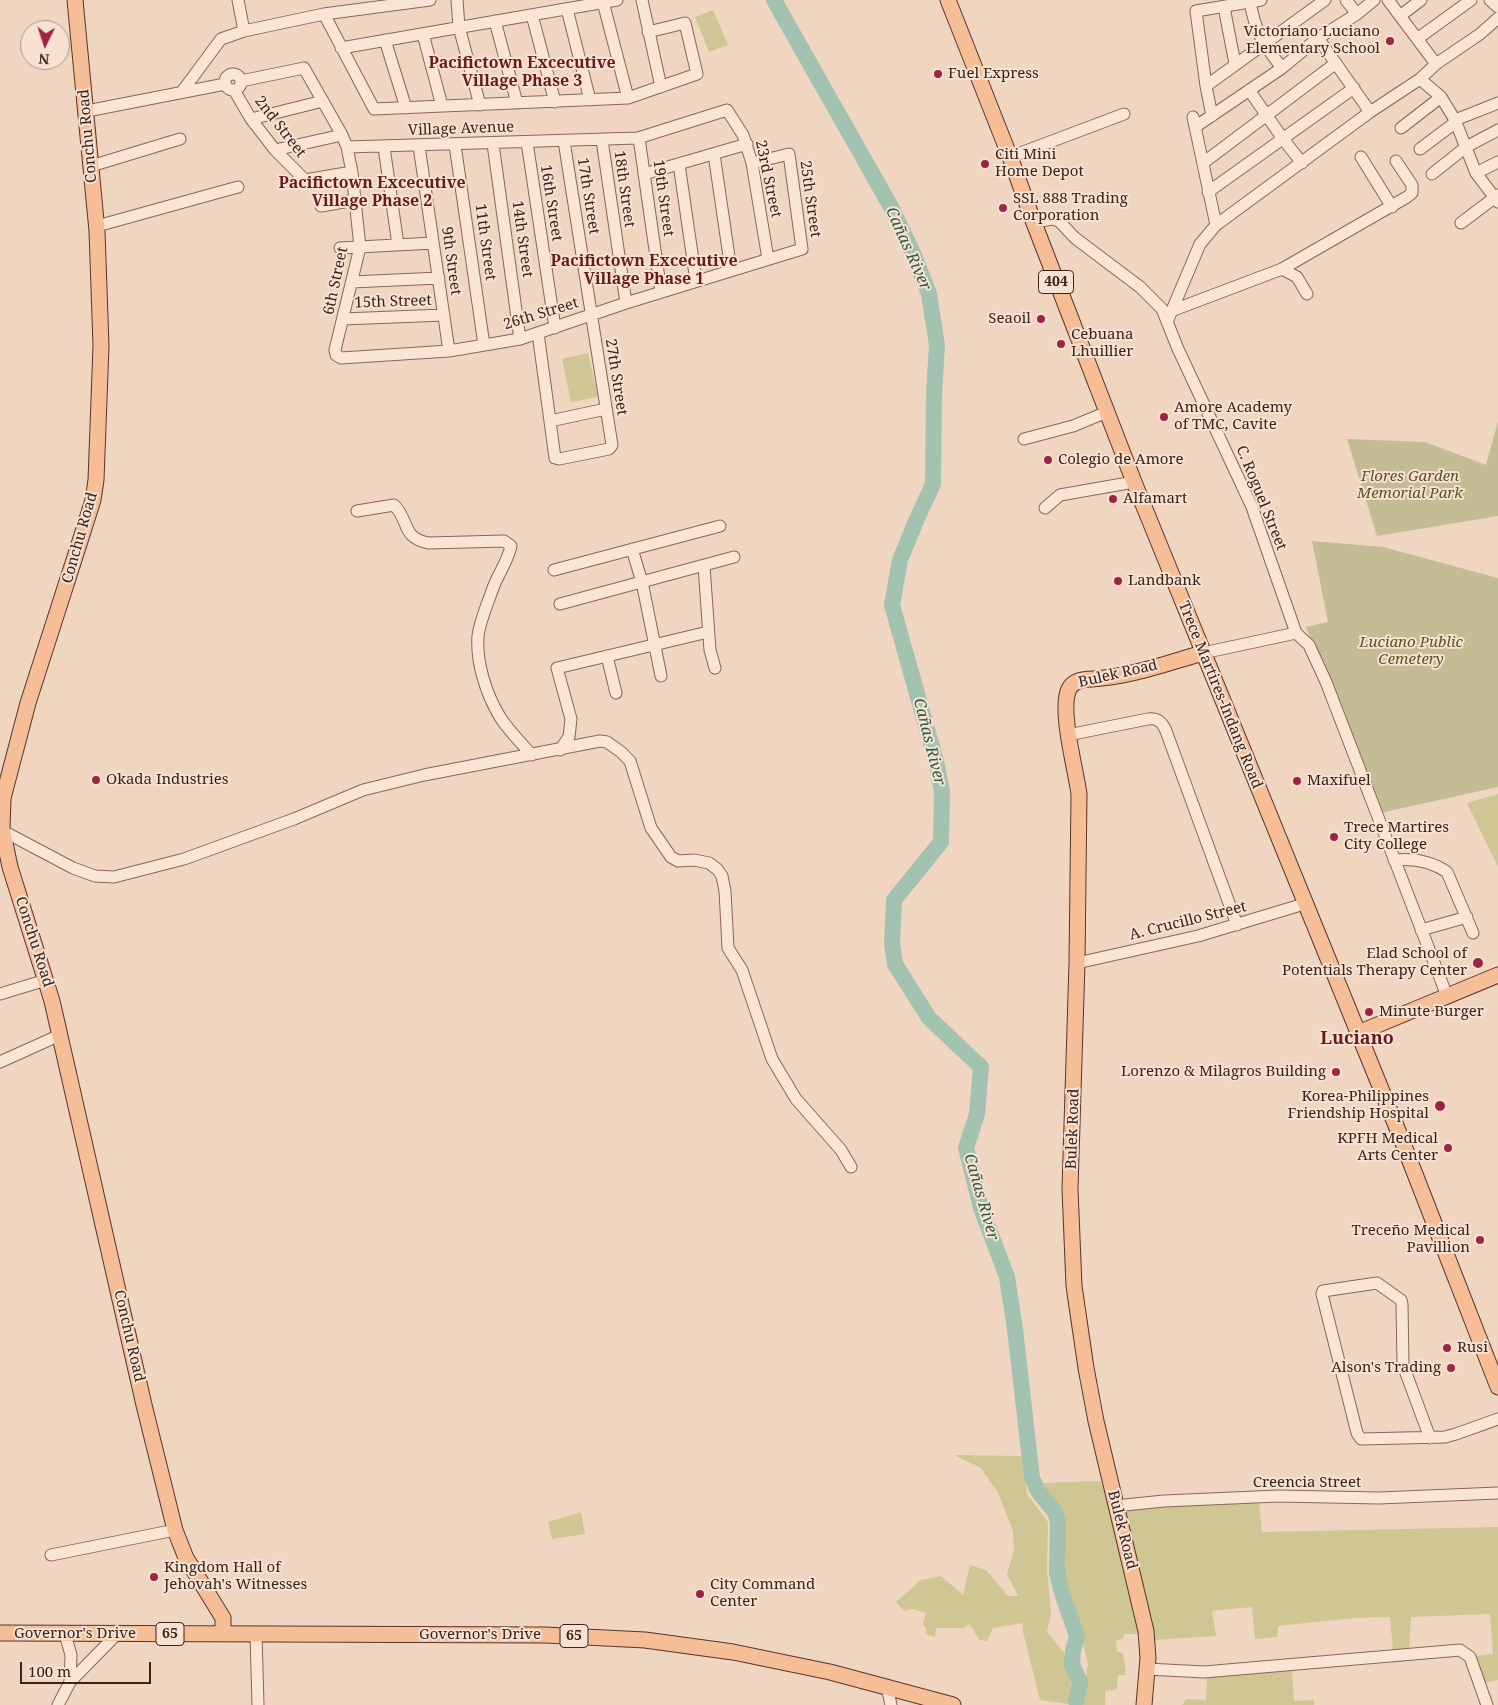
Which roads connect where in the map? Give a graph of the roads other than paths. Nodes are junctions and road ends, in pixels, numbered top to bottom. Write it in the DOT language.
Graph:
graph roads {
  1 [pos="75,0"];
  2 [pos="238,0"];
  3 [pos="430,0"];
  4 [pos="457,0"];
  5 [pos="617,0"];
  6 [pos="642,0"];
  7 [pos="948,0"];
  8 [pos="1325,0"];
  9 [pos="1346,0"];
  10 [pos="1374,0"];
  11 [pos="1388,0"];
  12 [pos="1421,0"];
  13 [pos="1471,0"];
  14 [pos="1490,0"];
  15 [pos="1256,1"];
  16 [pos="603,2"];
  17 [pos="1224,7"];
  18 [pos="1498,7"];
  19 [pos="567,8"];
  20 [pos="324,14"];
  21 [pos="1356,14"];
  22 [pos="532,15"];
  23 [pos="1400,16"];
  24 [pos="1498,18"];
  25 [pos="495,21"];
  26 [pos="459,28"];
  27 [pos="244,31"];
  28 [pos="648,32"];
  29 [pos="423,34"];
  30 [pos="1318,38"];
  31 [pos="1417,39"];
  32 [pos="385,40"];
  33 [pos="1263,44"];
  34 [pos="341,48"];
  35 [pos="1235,64"];
  36 [pos="1336,64"];
  37 [pos="1436,64"];
  38 [pos="1282,68"];
  39 [pos="1420,79"];
  40 [pos="233,85"];
  41 [pos="1206,86"];
  42 [pos="661,87"];
  43 [pos="1354,88"];
  44 [pos="1250,90"];
  45 [pos="181,93"];
  46 [pos="1442,97"];
  47 [pos="628,98"];
  48 [pos="590,100"];
  49 [pos="323,101"];
  50 [pos="555,102"];
  51 [pos="517,103"];
  52 [pos="1498,103"];
  53 [pos="480,105"];
  54 [pos="442,106"];
  55 [pos="406,108"];
  56 [pos="727,110"];
  57 [pos="87,111"];
  58 [pos="1370,112"];
  59 [pos="1124,114"];
  60 [pos="1266,114"];
  61 [pos="1212,116"];
  62 [pos="251,119"];
  63 [pos="1456,121"];
  64 [pos="1401,128"];
  65 [pos="1498,130"];
  66 [pos="342,135"];
  67 [pos="639,138"];
  68 [pos="1283,138"];
  69 [pos="180,139"];
  70 [pos="602,140"];
  71 [pos="564,141"];
  72 [pos="527,142"];
  73 [pos="493,144"];
  74 [pos="747,144"];
  75 [pos="455,145"];
  76 [pos="419,146"];
  77 [pos="1466,146"];
  78 [pos="384,147"];
  79 [pos="347,148"];
  80 [pos="1420,149"];
  81 [pos="275,150"];
  82 [pos="714,154"];
  83 [pos="1010,156"];
  84 [pos="1361,157"];
  85 [pos="1396,162"];
  86 [pos="1498,162"];
  87 [pos="752,163"];
  88 [pos="1203,163"];
  89 [pos="1302,163"];
  90 [pos="679,164"];
  91 [pos="91,166"];
  92 [pos="352,172"];
  93 [pos="1476,173"];
  94 [pos="644,174"];
  95 [pos="1432,174"];
  96 [pos="238,187"];
  97 [pos="1208,192"];
  98 [pos="1497,198"];
  99 [pos="355,200"];
  100 [pos="321,206"];
  101 [pos="1392,207"];
  102 [pos="1034,223"];
  103 [pos="1460,223"];
  104 [pos="1216,225"];
  105 [pos="97,226"];
  106 [pos="433,243"];
  107 [pos="398,245"];
  108 [pos="360,247"];
  109 [pos="340,248"];
  110 [pos="802,249"];
  111 [pos="768,259"];
  112 [pos="1282,269"];
  113 [pos="731,270"];
  114 [pos="439,278"];
  115 [pos="696,281"];
  116 [pos="352,282"];
  117 [pos="661,292"];
  118 [pos="1308,294"];
  119 [pos="626,302"];
  120 [pos="1171,311"];
  121 [pos="591,314"];
  122 [pos="444,315"];
  123 [pos="343,319"];
  124 [pos="1167,322"];
  125 [pos="555,328"];
  126 [pos="538,333"];
  127 [pos="520,338"];
  128 [pos="484,345"];
  129 [pos="449,350"];
  130 [pos="338,355"];
  131 [pos="331,365"];
  132 [pos="606,410"];
  133 [pos="1107,412"];
  134 [pos="550,421"];
  135 [pos="1024,439"];
  136 [pos="1134,482"];
  137 [pos="1045,508"];
  138 [pos="357,511"];
  139 [pos="720,526"];
  140 [pos="632,550"];
  141 [pos="734,557"];
  142 [pos="704,566"];
  143 [pos="554,570"];
  144 [pos="642,582"];
  145 [pos="560,604"];
  146 [pos="708,632"];
  147 [pos="1296,633"];
  148 [pos="654,645"];
  149 [pos="1203,653"];
  150 [pos="608,656"];
  151 [pos="715,668"];
  152 [pos="662,676"];
  153 [pos="616,693"];
  154 [pos="1068,735"];
  155 [pos="560,750"];
  156 [pos="532,755"];
  157 [pos="3,831"];
  158 [pos="1394,860"];
  159 [pos="1304,904"];
  160 [pos="1467,917"];
  161 [pos="1237,925"];
  162 [pos="1421,930"];
  163 [pos="1473,933"];
  164 [pos="1077,963"];
  165 [pos="1498,975"];
  166 [pos="46,980"];
  167 [pos="0,994"];
  168 [pos="1447,996"];
  169 [pos="1358,1033"];
  170 [pos="60,1035"];
  171 [pos="0,1062"];
  172 [pos="851,1167"];
  173 [pos="1498,1387"];
  174 [pos="1498,1419"];
  175 [pos="1430,1438"];
  176 [pos="1498,1493"];
  177 [pos="1115,1506"];
  178 [pos="175,1530"];
  179 [pos="51,1556"];
  180 [pos="0,1634"];
  181 [pos="65,1634"];
  182 [pos="117,1634"];
  183 [pos="222,1634"];
  184 [pos="256,1634"];
  185 [pos="1147,1669"];
  186 [pos="70,1682"];
  187 [pos="887,1687"];
  188 [pos="58,1705"];
  189 [pos="258,1705"];
  190 [pos="891,1705"];
  191 [pos="953,1705"];
  192 [pos="1144,1705"];
  193 [pos="1487,1705"];
  1 -- 57 [label="main road, Conchu Road"];
  2 -- 27 [label="street"];
  3 -- 20 [label="street"];
  4 -- 26 [label="street"];
  5 -- 16 [label="street"];
  6 -- 28 [label="street"];
  7 -- 83 [label="main road, Trece Martires-Indang Road / 404"];
  8 -- 33 [label="street"];
  9 -- 21 [label="street"];
  10 -- 21 [label="street"];
  11 -- 23 [label="street"];
  12 -- 23 [label="street"];
  13 -- 31 [label="street"];
  14 -- 18 [label="street"];
  15 -- 17 [label="street"];
  15 -- 33 [label="street"];
  16 -- 19 [label="street"];
  16 -- 47 [label="street"];
  17 -- 35 [label="street"];
  17 -- 41 [label="street"];
  19 -- 22 [label="street"];
  19 -- 48 [label="street"];
  20 -- 27 [label="street"];
  20 -- 34 [label="street"];
  21 -- 30 [label="street"];
  22 -- 25 [label="street"];
  22 -- 50 [label="street"];
  23 -- 31 [label="street"];
  24 -- 37 [label="street"];
  25 -- 26 [label="street"];
  25 -- 51 [label="street"];
  26 -- 29 [label="street"];
  26 -- 53 [label="street"];
  27 -- 45 [label="street"];
  28 -- 42 [label="street"];
  28 -- 42 [label="street"];
  29 -- 32 [label="street"];
  29 -- 54 [label="street"];
  30 -- 36 [label="street"];
  30 -- 38 [label="street"];
  31 -- 37 [label="street"];
  32 -- 34 [label="street"];
  32 -- 55 [label="street"];
  33 -- 35 [label="street"];
  33 -- 38 [label="street"];
  34 -- 55 [label="street"];
  35 -- 41 [label="street"];
  36 -- 43 [label="street"];
  36 -- 60 [label="street"];
  37 -- 39 [label="street"];
  38 -- 44 [label="street"];
  39 -- 46 [label="street"];
  39 -- 58 [label="street"];
  40 -- 45 [label="street"];
  40 -- 49 [label="street"];
  40 -- 62 [label="street, 2nd Street"];
  41 -- 61 [label="street"];
  42 -- 47 [label="street"];
  43 -- 58 [label="street"];
  43 -- 68 [label="street"];
  44 -- 60 [label="street"];
  44 -- 61 [label="street"];
  45 -- 57 [label="street"];
  46 -- 63 [label="street"];
  46 -- 64 [label="street"];
  47 -- 48 [label="street"];
  48 -- 50 [label="street"];
  49 -- 62 [label="street"];
  49 -- 66 [label="street"];
  50 -- 51 [label="street"];
  51 -- 53 [label="street"];
  52 -- 63 [label="street"];
  53 -- 54 [label="street"];
  54 -- 55 [label="street"];
  56 -- 67 [label="street, Village Avenue"];
  56 -- 74 [label="street, 23rd Street"];
  57 -- 91 [label="main road, Conchu Road"];
  58 -- 89 [label="street"];
  59 -- 83 [label="street"];
  60 -- 68 [label="street"];
  60 -- 88 [label="street"];
  61 -- 88 [label="street"];
  62 -- 81 [label="street, 2nd Street"];
  63 -- 77 [label="street"];
  63 -- 80 [label="street"];
  65 -- 77 [label="street"];
  66 -- 79 [label="street"];
  66 -- 81 [label="street"];
  67 -- 70 [label="street, Village Avenue"];
  67 -- 94 [label="street, 19th Street"];
  68 -- 89 [label="street"];
  68 -- 97 [label="street"];
  69 -- 91 [label="street"];
  70 -- 71 [label="street, Village Avenue"];
  70 -- 119 [label="street, 18th Street"];
  71 -- 72 [label="street, Village Avenue"];
  71 -- 121 [label="street, 17th Street"];
  72 -- 73 [label="street, Village Avenue"];
  72 -- 125 [label="street, 16th Street"];
  73 -- 75 [label="street, Village Avenue"];
  73 -- 127 [label="street, 14th Street"];
  74 -- 82 [label="street"];
  74 -- 87 [label="street, 23rd Street"];
  75 -- 76 [label="street, Village Avenue"];
  75 -- 128 [label="street, 11th Street"];
  76 -- 78 [label="street, Village Avenue"];
  76 -- 106 [label="street, 9th Street"];
  77 -- 93 [label="street"];
  77 -- 95 [label="street"];
  78 -- 79 [label="street, Village Avenue"];
  78 -- 107 [label="street"];
  79 -- 92 [label="street, 6th Street"];
  81 -- 92 [label="street, 2nd Street"];
  82 -- 90 [label="street"];
  82 -- 113 [label="street"];
  83 -- 102 [label="main road, Trece Martires-Indang Road / 404"];
  84 -- 101 [label="street"];
  85 -- 101 [label="street"];
  86 -- 93 [label="street"];
  87 -- 110 [label="street, 25th Street"];
  87 -- 111 [label="street, 23rd Street"];
  88 -- 97 [label="street"];
  89 -- 104 [label="street"];
  90 -- 94 [label="street"];
  90 -- 115 [label="street"];
  91 -- 105 [label="main road, Conchu Road"];
  92 -- 99 [label="street, 6th Street"];
  93 -- 98 [label="street"];
  94 -- 117 [label="street, 19th Street"];
  96 -- 105 [label="street"];
  97 -- 104 [label="street"];
  98 -- 103 [label="street"];
  99 -- 100 [label="street"];
  99 -- 108 [label="street, 6th Street"];
  101 -- 112 [label="street"];
  102 -- 124 [label="street, C. Roguel Street"];
  102 -- 133 [label="main road, Trece Martires-Indang Road / 404"];
  104 -- 120 [label="street"];
  105 -- 157 [label="main road, Conchu Road"];
  106 -- 107 [label="street"];
  106 -- 114 [label="street, 9th Street"];
  107 -- 108 [label="street"];
  108 -- 109 [label="street"];
  108 -- 116 [label="street, 6th Street"];
  110 -- 111 [label="street, 26th Street"];
  111 -- 113 [label="street, 26th Street"];
  112 -- 118 [label="street"];
  112 -- 120 [label="street"];
  113 -- 115 [label="street, 26th Street"];
  114 -- 116 [label="street"];
  114 -- 122 [label="street, 9th Street"];
  115 -- 117 [label="street, 26th Street"];
  116 -- 123 [label="street, 6th Street"];
  117 -- 119 [label="street, 26th Street"];
  119 -- 121 [label="street, 26th Street"];
  120 -- 124 [label="street"];
  121 -- 125 [label="street, 26th Street"];
  121 -- 132 [label="street, 27th Street"];
  122 -- 123 [label="street, 15th Street"];
  122 -- 129 [label="street, 9th Street"];
  123 -- 130 [label="street, 6th Street"];
  124 -- 147 [label="street, C. Roguel Street"];
  125 -- 126 [label="street, 26th Street"];
  126 -- 127 [label="street, 26th Street"];
  126 -- 134 [label="street"];
  127 -- 128 [label="street, 26th Street"];
  128 -- 129 [label="street, 26th Street"];
  129 -- 130 [label="street, 26th Street"];
  130 -- 131 [label="street, 6th Street"];
  132 -- 134 [label="street"];
  132 -- 134 [label="street, 27th Street"];
  133 -- 135 [label="street"];
  133 -- 136 [label="main road, Trece Martires-Indang Road / 404"];
  136 -- 137 [label="street"];
  136 -- 149 [label="main road, Trece Martires-Indang Road / 404"];
  138 -- 156 [label="street"];
  139 -- 140 [label="street"];
  140 -- 143 [label="street"];
  140 -- 144 [label="street"];
  141 -- 142 [label="street"];
  142 -- 144 [label="street"];
  142 -- 146 [label="street"];
  144 -- 145 [label="street"];
  144 -- 148 [label="street"];
  146 -- 148 [label="street"];
  146 -- 151 [label="street"];
  147 -- 149 [label="street"];
  147 -- 158 [label="street"];
  148 -- 150 [label="street"];
  148 -- 152 [label="street"];
  149 -- 154 [label="main road, Bulek Road"];
  149 -- 159 [label="main road, Trece Martires-Indang Road / 404"];
  150 -- 153 [label="street"];
  150 -- 155 [label="street"];
  154 -- 161 [label="street"];
  154 -- 164 [label="main road, Bulek Road"];
  155 -- 156 [label="street"];
  155 -- 172 [label="street"];
  156 -- 157 [label="street"];
  157 -- 166 [label="main road, Conchu Road"];
  158 -- 160 [label="street"];
  158 -- 162 [label="street"];
  159 -- 161 [label="street, A. Crucillo Street"];
  159 -- 169 [label="main road, Trece Martires-Indang Road / 404"];
  160 -- 162 [label="street"];
  160 -- 163 [label="street"];
  161 -- 164 [label="street, A. Crucillo Street"];
  162 -- 168 [label="street"];
  164 -- 177 [label="main road, Bulek Road"];
  165 -- 168 [label="main road"];
  166 -- 167 [label="street"];
  166 -- 170 [label="main road, Conchu Road"];
  168 -- 169 [label="main road"];
  169 -- 173 [label="main road, Trece Martires-Indang Road / 404"];
  170 -- 171 [label="street"];
  170 -- 178 [label="main road, Conchu Road"];
  174 -- 175 [label="street"];
  175 -- 175 [label="street"];
  176 -- 177 [label="street, Creencia Street"];
  177 -- 185 [label="main road, Bulek Road"];
  178 -- 179 [label="street"];
  178 -- 183 [label="main road, Conchu Road"];
  180 -- 181 [label="main road, Governor's Drive / 65"];
  181 -- 182 [label="main road, Governor's Drive / 65"];
  181 -- 186 [label="street"];
  182 -- 183 [label="main road, Governor's Drive / 65"];
  182 -- 186 [label="street"];
  183 -- 184 [label="main road, Governor's Drive / 65"];
  184 -- 187 [label="main road, Governor's Drive / 65"];
  184 -- 189 [label="street"];
  185 -- 192 [label="main road, Bulek Road"];
  185 -- 193 [label="street"];
  186 -- 188 [label="street"];
  187 -- 190 [label="street"];
  187 -- 191 [label="main road, Governor's Drive / 65"];
}
